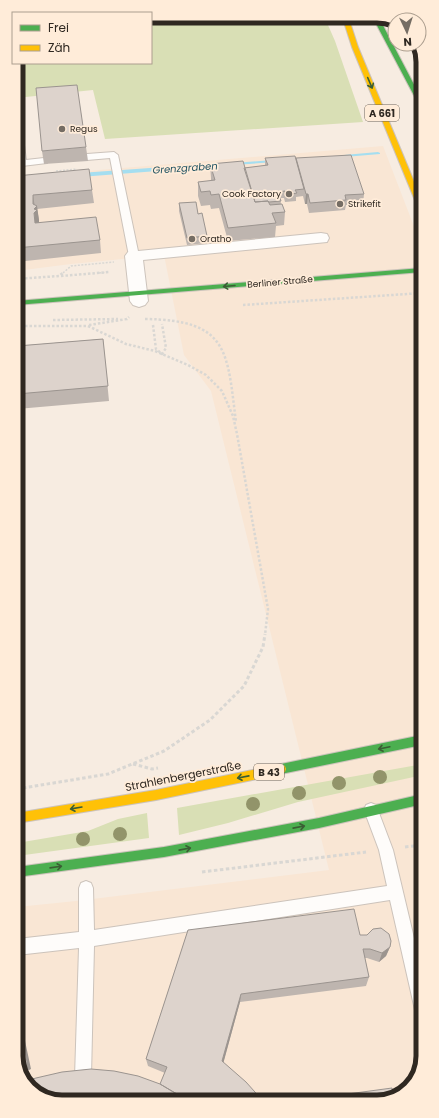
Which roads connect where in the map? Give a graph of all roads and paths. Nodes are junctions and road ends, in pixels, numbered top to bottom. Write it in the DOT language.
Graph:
graph roads {
  1 [pos="347,23"];
  2 [pos="379,23"];
  3 [pos="416,93"];
  4 [pos="87,157"];
  5 [pos="44,161"];
  6 [pos="23,164"];
  7 [pos="77,169"];
  8 [pos="54,171"];
  9 [pos="416,194"];
  10 [pos="321,238"];
  11 [pos="135,258"];
  12 [pos="416,271"];
  13 [pos="109,272"];
  14 [pos="59,276"];
  15 [pos="416,278"];
  16 [pos="23,279"];
  17 [pos="58,281"];
  18 [pos="416,293"];
  19 [pos="23,302"];
  20 [pos="136,303"];
  21 [pos="236,305"];
  22 [pos="126,319"];
  23 [pos="133,319"];
  24 [pos="140,319"];
  25 [pos="48,320"];
  26 [pos="162,324"];
  27 [pos="153,325"];
  28 [pos="23,326"];
  29 [pos="88,326"];
  30 [pos="162,354"];
  31 [pos="237,434"];
  32 [pos="416,741"];
  33 [pos="152,769"];
  34 [pos="23,788"];
  35 [pos="156,795"];
  36 [pos="416,800"];
  37 [pos="371,810"];
  38 [pos="23,817"];
  39 [pos="416,846"];
  40 [pos="386,850"];
  41 [pos="23,871"];
  42 [pos="198,873"];
  43 [pos="86,888"];
  44 [pos="396,892"];
  45 [pos="87,939"];
  46 [pos="23,946"];
  47 [pos="416,979"];
  48 [pos="83,1077"];
  1 -- 9 [label="main road, A 661, one-way"];
  2 -- 3 [label="main road"];
  4 -- 11 [label="lane"];
  5 -- 6 [label="lane"];
  7 -- 8 [label="path"];
  10 -- 11 [label="street"];
  11 -- 14 [label="path"];
  11 -- 20 [label="street"];
  12 -- 20 [label="main road, Berliner Straße, one-way"];
  13 -- 14 [label="path"];
  14 -- 16 [label="path"];
  14 -- 17 [label="path"];
  15 -- 20 [label="main road, Berliner Straße"];
  18 -- 21 [label="path"];
  19 -- 20 [label="main road, Berliner Straße"];
  20 -- 22 [label="path"];
  22 -- 23 [label="path"];
  22 -- 25 [label="path"];
  22 -- 29 [label="path"];
  24 -- 31 [label="path"];
  26 -- 30 [label="path"];
  27 -- 30 [label="path"];
  28 -- 29 [label="path"];
  29 -- 30 [label="path"];
  30 -- 31 [label="path"];
  31 -- 34 [label="path"];
  32 -- 35 [label="main road, Strahlenbergerstraße / B 43, one-way"];
  33 -- 35 [label="path"];
  35 -- 38 [label="main road, Strahlenbergerstraße / B 43, one-way"];
  36 -- 37 [label="main road"];
  37 -- 40 [label="lane"];
  41 -- 37 [label="main road, one-way"];
  39 -- 40 [label="path"];
  40 -- 42 [label="path"];
  40 -- 44 [label="lane"];
  43 -- 45 [label="lane"];
  44 -- 45 [label="lane"];
  44 -- 47 [label="lane"];
  45 -- 46 [label="lane"];
  45 -- 48 [label="lane"];
}
